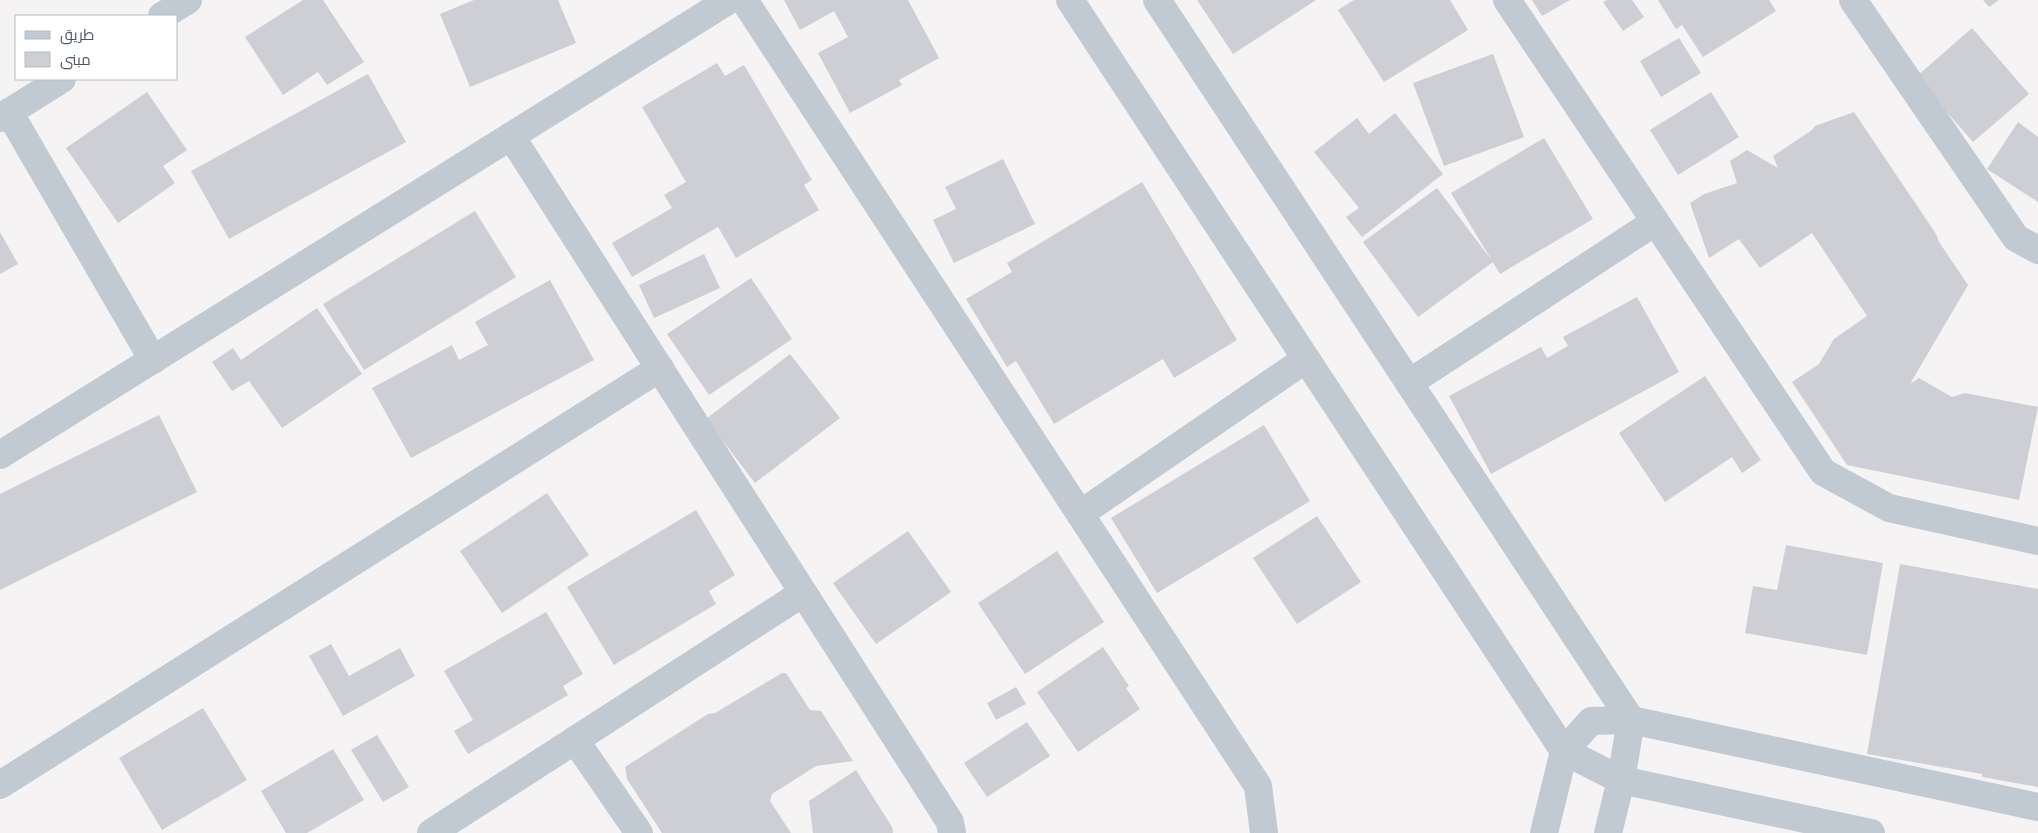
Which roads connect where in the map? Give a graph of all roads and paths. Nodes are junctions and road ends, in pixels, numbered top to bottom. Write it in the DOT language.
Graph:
graph roads {
  1 [pos="188,0"];
  2 [pos="729,0"];
  3 [pos="744,0"];
  4 [pos="1070,0"];
  5 [pos="1157,0"];
  6 [pos="1506,0"];
  7 [pos="1853,0"];
  8 [pos="164,15"];
  9 [pos="60,80"];
  10 [pos="5,115"];
  11 [pos="511,136"];
  12 [pos="1656,222"];
  13 [pos="2038,250"];
  14 [pos="1306,359"];
  15 [pos="153,360"];
  16 [pos="660,368"];
  17 [pos="1409,384"];
  18 [pos="0,455"];
  19 [pos="1080,514"];
  20 [pos="2038,540"];
  21 [pos="803,593"];
  22 [pos="1631,720"];
  23 [pos="575,740"];
  24 [pos="1564,751"];
  25 [pos="1621,780"];
  26 [pos="0,785"];
  27 [pos="2038,807"];
  28 [pos="431,833"];
  29 [pos="639,833"];
  30 [pos="952,833"];
  31 [pos="1264,833"];
  32 [pos="1544,833"];
  33 [pos="1608,833"];
  34 [pos="1871,833"];
  1 -- 8 [label="street"];
  2 -- 11 [label="street"];
  3 -- 19 [label="street"];
  4 -- 14 [label="street"];
  5 -- 17 [label="street"];
  6 -- 12 [label="street"];
  7 -- 13 [label="street"];
  9 -- 10 [label="street"];
  10 -- 15 [label="street"];
  11 -- 15 [label="street"];
  11 -- 16 [label="street"];
  12 -- 17 [label="street"];
  12 -- 20 [label="street"];
  14 -- 19 [label="street"];
  14 -- 24 [label="street"];
  15 -- 18 [label="street"];
  16 -- 21 [label="street"];
  16 -- 26 [label="street"];
  17 -- 22 [label="street"];
  19 -- 31 [label="street"];
  21 -- 23 [label="street"];
  21 -- 30 [label="street"];
  22 -- 24 [label="street"];
  22 -- 25 [label="street"];
  22 -- 27 [label="street"];
  23 -- 28 [label="street"];
  23 -- 29 [label="street"];
  24 -- 25 [label="street"];
  24 -- 32 [label="street"];
  25 -- 33 [label="street"];
  25 -- 34 [label="street"];
}
